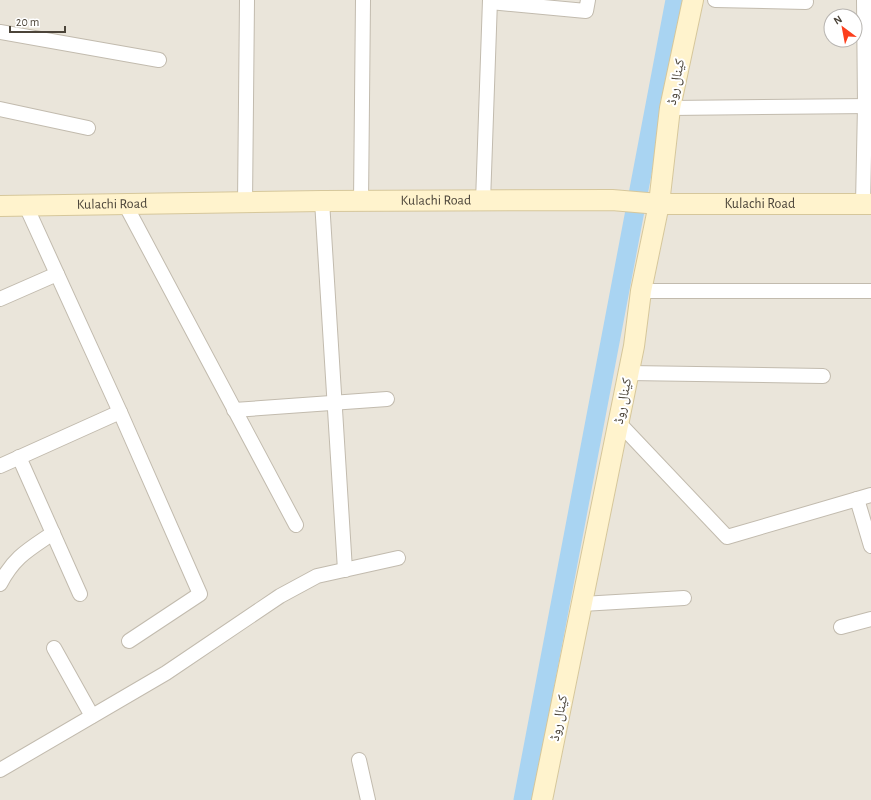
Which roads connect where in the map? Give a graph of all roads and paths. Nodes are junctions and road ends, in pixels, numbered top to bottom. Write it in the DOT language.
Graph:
graph roads {
  1 [pos="247,0"];
  2 [pos="363,0"];
  3 [pos="588,0"];
  4 [pos="693,0"];
  5 [pos="715,0"];
  6 [pos="864,0"];
  7 [pos="490,1"];
  8 [pos="806,2"];
  9 [pos="0,32"];
  10 [pos="159,60"];
  11 [pos="868,106"];
  12 [pos="670,108"];
  13 [pos="0,109"];
  14 [pos="88,128"];
  15 [pos="322,201"];
  16 [pos="361,202"];
  17 [pos="483,202"];
  18 [pos="245,203"];
  19 [pos="125,204"];
  20 [pos="659,204"];
  21 [pos="867,204"];
  22 [pos="0,206"];
  23 [pos="26,206"];
  24 [pos="57,274"];
  25 [pos="641,291"];
  26 [pos="871,291"];
  27 [pos="0,299"];
  28 [pos="629,373"];
  29 [pos="824,376"];
  30 [pos="387,399"];
  31 [pos="335,403"];
  32 [pos="234,410"];
  33 [pos="120,412"];
  34 [pos="619,423"];
  35 [pos="20,457"];
  36 [pos="0,466"];
  37 [pos="871,495"];
  38 [pos="857,499"];
  39 [pos="296,525"];
  40 [pos="53,533"];
  41 [pos="871,546"];
  42 [pos="398,558"];
  43 [pos="345,570"];
  44 [pos="0,584"];
  45 [pos="80,594"];
  46 [pos="684,598"];
  47 [pos="582,604"];
  48 [pos="871,619"];
  49 [pos="841,627"];
  50 [pos="129,641"];
  51 [pos="54,648"];
  52 [pos="92,716"];
  53 [pos="359,760"];
  54 [pos="0,770"];
  55 [pos="368,800"];
  56 [pos="542,800"];
  1 -- 18 [label="street"];
  2 -- 16 [label="street"];
  3 -- 7 [label="street"];
  4 -- 12 [label="street, کینال روڈ"];
  5 -- 8 [label="street"];
  6 -- 11 [label="street"];
  7 -- 17 [label="street"];
  9 -- 10 [label="street"];
  11 -- 12 [label="street"];
  11 -- 21 [label="street"];
  12 -- 20 [label="street, کینال روڈ"];
  13 -- 14 [label="street"];
  15 -- 16 [label="street, Kulachi Road"];
  15 -- 18 [label="street, Kulachi Road"];
  15 -- 31 [label="street"];
  16 -- 17 [label="street, Kulachi Road"];
  17 -- 20 [label="street, Kulachi Road"];
  18 -- 19 [label="street, Kulachi Road"];
  19 -- 23 [label="street, Kulachi Road"];
  19 -- 32 [label="street"];
  20 -- 21 [label="street, Kulachi Road"];
  20 -- 25 [label="street, کینال روڈ"];
  22 -- 23 [label="street, Kulachi Road"];
  23 -- 24 [label="street"];
  24 -- 27 [label="street"];
  24 -- 33 [label="street"];
  25 -- 26 [label="street"];
  25 -- 28 [label="street, کینال روڈ"];
  28 -- 29 [label="street"];
  28 -- 34 [label="street, کینال روڈ"];
  30 -- 31 [label="street"];
  31 -- 32 [label="street"];
  31 -- 43 [label="street"];
  32 -- 39 [label="street"];
  33 -- 35 [label="street"];
  33 -- 50 [label="street"];
  34 -- 38 [label="street"];
  34 -- 47 [label="street, کینال روڈ"];
  35 -- 36 [label="street"];
  35 -- 40 [label="street"];
  37 -- 38 [label="street"];
  38 -- 41 [label="street"];
  40 -- 44 [label="street"];
  40 -- 45 [label="street"];
  42 -- 43 [label="street"];
  43 -- 52 [label="street"];
  46 -- 47 [label="street"];
  47 -- 56 [label="street, کینال روڈ"];
  48 -- 49 [label="street"];
  51 -- 52 [label="street"];
  52 -- 54 [label="street"];
  53 -- 55 [label="street"];
}
